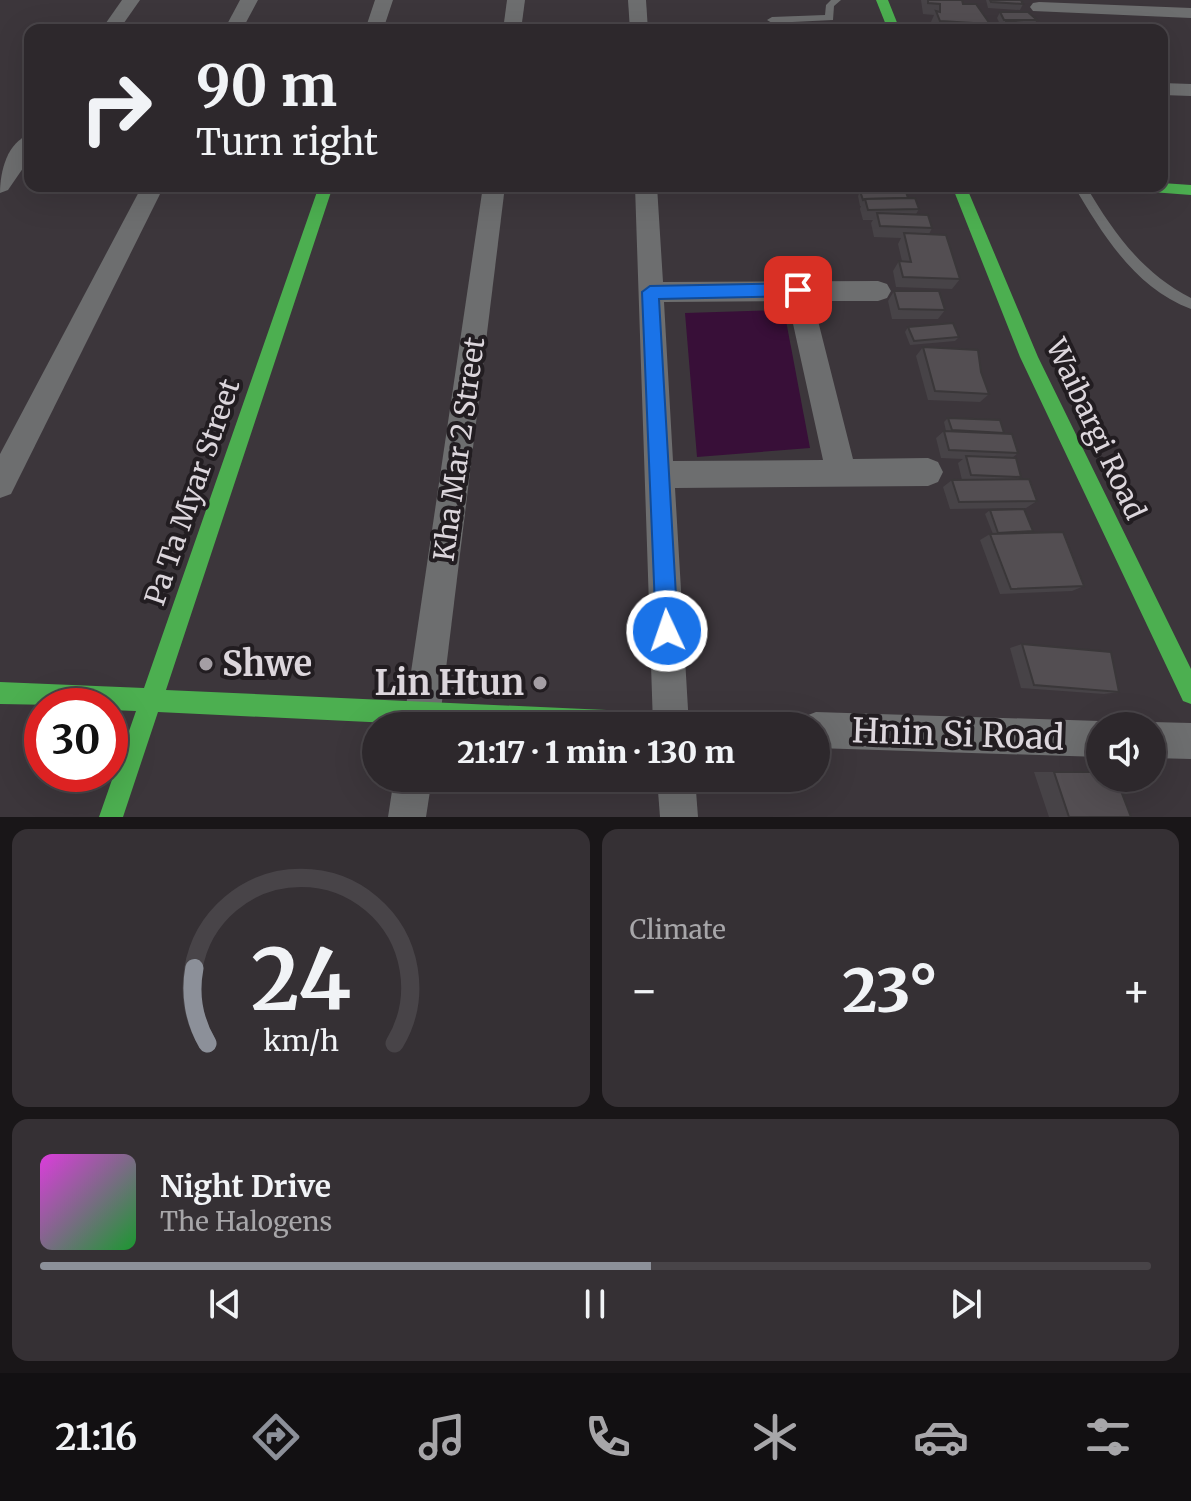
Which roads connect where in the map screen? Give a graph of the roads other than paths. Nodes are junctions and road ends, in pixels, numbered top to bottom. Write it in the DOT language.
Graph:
graph roads {
  1 [pos="131,0"];
  2 [pos="249,0"];
  3 [pos="384,0"];
  4 [pos="516,0"];
  5 [pos="637,0"];
  6 [pos="837,0"];
  7 [pos="882,0"];
  8 [pos="1191,13"];
  9 [pos="772,20"];
  10 [pos="114,24"];
  11 [pos="236,24"];
  12 [pos="376,24"];
  13 [pos="513,24"];
  14 [pos="639,24"];
  15 [pos="892,24"];
  16 [pos="1049,24"];
  17 [pos="1168,89"];
  18 [pos="1191,90"];
  19 [pos="20,152"];
  20 [pos="0,185"];
  21 [pos="1168,188"];
  22 [pos="1191,190"];
  23 [pos="150,192"];
  24 [pos="324,192"];
  25 [pos="493,192"];
  26 [pos="646,192"];
  27 [pos="961,192"];
  28 [pos="1083,192"];
  29 [pos="798,290"];
  30 [pos="878,291"];
  31 [pos="650,292"];
  32 [pos="1191,304"];
  33 [pos="841,472"];
  34 [pos="928,472"];
  35 [pos="659,475"];
  36 [pos="0,484"];
  37 [pos="0,693"];
  38 [pos="1191,693"];
  39 [pos="151,699"];
  40 [pos="424,712"];
  41 [pos="670,712"];
  42 [pos="362,715"];
  43 [pos="830,730"];
  44 [pos="1086,739"];
  45 [pos="1166,740"];
  46 [pos="1191,741"];
  47 [pos="411,792"];
  48 [pos="677,792"];
  49 [pos="111,817"];
  50 [pos="407,817"];
  51 [pos="679,817"];
  1 -- 10 [label="street"];
  2 -- 11 [label="street"];
  3 -- 12 [label="street"];
  4 -- 13 [label="street"];
  5 -- 14 [label="street"];
  6 -- 9 [label="lane"];
  7 -- 15 [label="street"];
  8 -- 16 [label="street"];
  17 -- 18 [label="street"];
  19 -- 20 [label="street"];
  21 -- 22 [label="street"];
  23 -- 36 [label="street"];
  24 -- 39 [label="street, Pa Ta Myar Street"];
  25 -- 40 [label="street, Kha Mar 2 Street"];
  26 -- 31 [label="street"];
  27 -- 38 [label="street, Waibargi Road"];
  28 -- 32 [label="lane"];
  29 -- 30 [label="street"];
  29 -- 31 [label="street"];
  29 -- 33 [label="street"];
  31 -- 35 [label="street"];
  33 -- 34 [label="street"];
  33 -- 35 [label="street"];
  35 -- 41 [label="street"];
  37 -- 39 [label="street"];
  39 -- 42 [label="street"];
  39 -- 49 [label="street, Pa Ta Myar Street"];
  43 -- 44 [label="street, Hnin Si Road"];
  45 -- 46 [label="street"];
  47 -- 50 [label="street"];
  48 -- 51 [label="street"];
}
